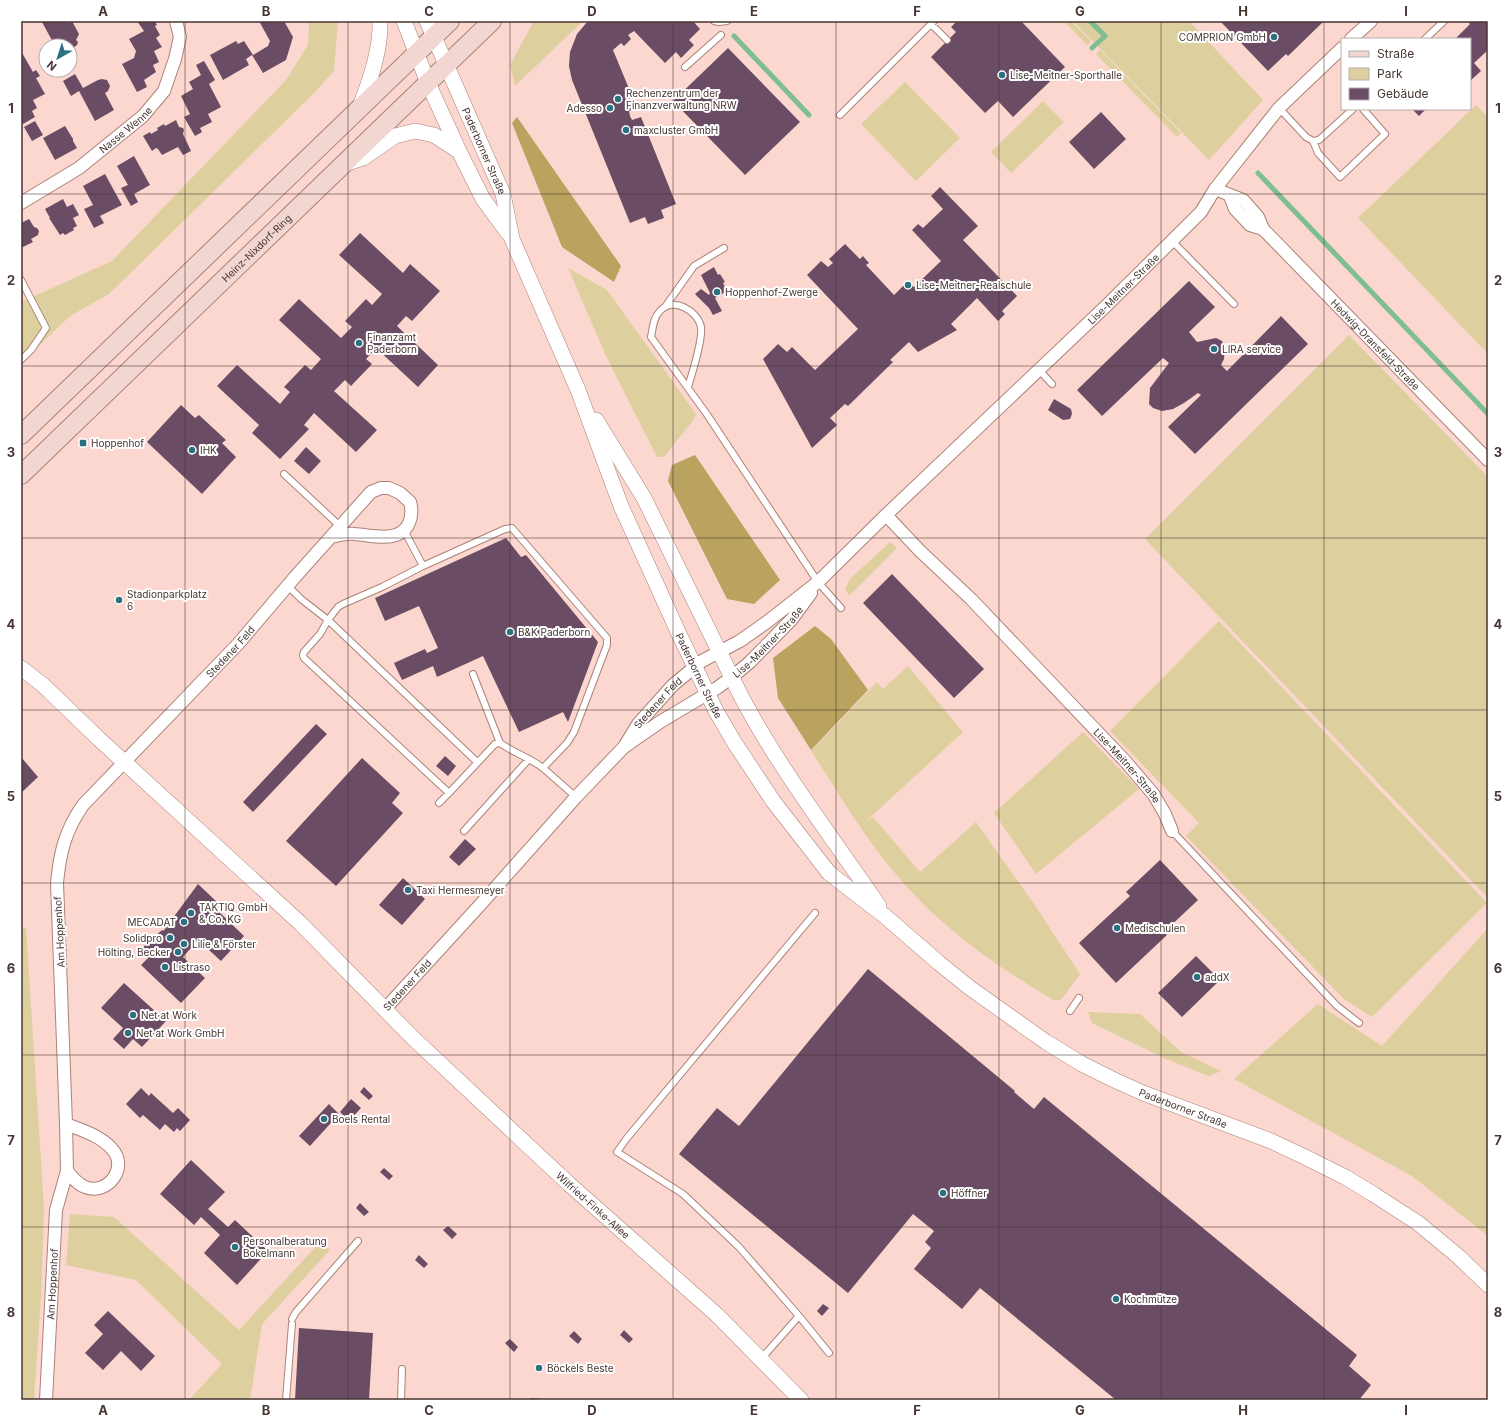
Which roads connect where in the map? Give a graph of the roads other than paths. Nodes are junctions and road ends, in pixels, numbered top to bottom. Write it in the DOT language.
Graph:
graph roads {
  1 [pos="176,21"];
  2 [pos="380,21"];
  3 [pos="404,21"];
  4 [pos="450,21"];
  5 [pos="492,21"];
  6 [pos="714,21"];
  7 [pos="727,21"];
  8 [pos="1371,21"];
  9 [pos="1444,21"];
  10 [pos="933,23"];
  11 [pos="430,29"];
  12 [pos="721,36"];
  13 [pos="1352,38"];
  14 [pos="1426,38"];
  15 [pos="947,40"];
  16 [pos="1341,49"];
  17 [pos="416,53"];
  18 [pos="446,65"];
  19 [pos="685,67"];
  20 [pos="428,83"];
  21 [pos="360,107"];
  22 [pos="1279,108"];
  23 [pos="1352,110"];
  24 [pos="1364,110"];
  25 [pos="840,115"];
  26 [pos="1313,141"];
  27 [pos="459,151"];
  28 [pos="344,164"];
  29 [pos="1215,189"];
  30 [pos="21,203"];
  31 [pos="512,239"];
  32 [pos="1172,241"];
  33 [pos="724,248"];
  34 [pos="21,280"];
  35 [pos="1234,304"];
  36 [pos="665,307"];
  37 [pos="21,360"];
  38 [pos="1039,370"];
  39 [pos="1052,384"];
  40 [pos="688,387"];
  41 [pos="578,390"];
  42 [pos="21,435"];
  43 [pos="1488,460"];
  44 [pos="284,474"];
  45 [pos="21,475"];
  46 [pos="886,515"];
  47 [pos="341,527"];
  48 [pos="404,530"];
  49 [pos="331,537"];
  50 [pos="423,566"];
  51 [pos="818,582"];
  52 [pos="288,585"];
  53 [pos="841,608"];
  54 [pos="328,620"];
  55 [pos="719,652"];
  56 [pos="21,657"];
  57 [pos="694,666"];
  58 [pos="21,668"];
  59 [pos="473,674"];
  60 [pos="732,677"];
  61 [pos="43,685"];
  62 [pos="708,694"];
  63 [pos="500,743"];
  64 [pos="624,747"];
  65 [pos="529,759"];
  66 [pos="124,762"];
  67 [pos="477,762"];
  68 [pos="543,768"];
  69 [pos="449,793"];
  70 [pos="576,797"];
  71 [pos="440,803"];
  72 [pos="464,831"];
  73 [pos="1172,831"];
  74 [pos="815,913"];
  75 [pos="886,917"];
  76 [pos="1079,998"];
  77 [pos="384,1010"];
  78 [pos="1070,1011"];
  79 [pos="1359,1023"];
  80 [pos="66,1124"];
  81 [pos="67,1171"];
  82 [pos="358,1241"];
  83 [pos="1488,1285"];
  84 [pos="799,1316"];
  85 [pos="829,1353"];
  86 [pos="761,1359"];
  87 [pos="402,1369"];
  88 [pos="46,1400"];
  89 [pos="286,1400"];
  90 [pos="400,1400"];
  91 [pos="801,1400"];
  1 -- 30 [label="street, Nasse Wenne"];
  2 -- 21 [label="street"];
  3 -- 17 [label="street, Paderborner Straße"];
  4 -- 11 [label="main road"];
  5 -- 18 [label="main road, Heinz-Nixdorf-Ring"];
  6 -- 7 [label="lane"];
  8 -- 13 [label="street"];
  9 -- 14 [label="lane"];
  10 -- 15 [label="lane"];
  10 -- 25 [label="lane"];
  11 -- 17 [label="main road"];
  11 -- 18 [label="street, Paderborner Straße"];
  12 -- 19 [label="lane"];
  16 -- 22 [label="street, Lise-Meitner-Straße"];
  17 -- 20 [label="street, Paderborner Straße"];
  17 -- 21 [label="main road"];
  18 -- 20 [label="main road, Heinz-Nixdorf-Ring"];
  18 -- 31 [label="street, Paderborner Straße"];
  20 -- 27 [label="street, Paderborner Straße"];
  20 -- 28 [label="main road, Heinz-Nixdorf-Ring"];
  21 -- 42 [label="main road"];
  22 -- 26 [label="lane"];
  22 -- 29 [label="street, Lise-Meitner-Straße"];
  23 -- 26 [label="lane"];
  24 -- 26 [label="lane"];
  27 -- 28 [label="street"];
  27 -- 31 [label="street, Paderborner Straße"];
  28 -- 45 [label="main road, Heinz-Nixdorf-Ring"];
  29 -- 32 [label="street, Lise-Meitner-Straße"];
  29 -- 43 [label="street, Hedwig-Dransfeld-Straße"];
  31 -- 41 [label="street, Paderborner Straße"];
  32 -- 35 [label="lane"];
  32 -- 38 [label="street, Lise-Meitner-Straße"];
  33 -- 36 [label="lane"];
  34 -- 37 [label="lane"];
  36 -- 40 [label="lane"];
  36 -- 40 [label="lane"];
  38 -- 39 [label="lane"];
  38 -- 46 [label="street, Lise-Meitner-Straße"];
  40 -- 51 [label="lane"];
  41 -- 55 [label="street, Paderborner Straße"];
  41 -- 57 [label="street, Paderborner Straße"];
  44 -- 47 [label="lane"];
  46 -- 51 [label="street, Lise-Meitner-Straße"];
  46 -- 73 [label="street, Lise-Meitner-Straße"];
  47 -- 48 [label="street, Stedener Feld"];
  47 -- 49 [label="street, Stedener Feld"];
  48 -- 49 [label="street"];
  48 -- 50 [label="lane"];
  49 -- 52 [label="street, Stedener Feld"];
  50 -- 54 [label="lane"];
  50 -- 68 [label="lane"];
  51 -- 53 [label="lane"];
  51 -- 55 [label="street, Lise-Meitner-Straße"];
  51 -- 60 [label="street, Lise-Meitner-Straße"];
  52 -- 54 [label="lane"];
  52 -- 66 [label="street, Stedener Feld"];
  54 -- 67 [label="lane"];
  54 -- 69 [label="lane"];
  55 -- 57 [label="street, Stedener Feld"];
  55 -- 60 [label="street, Paderborner Straße"];
  56 -- 61 [label="street, Stedener Feld"];
  57 -- 62 [label="street, Paderborner Straße"];
  57 -- 64 [label="street, Stedener Feld"];
  58 -- 61 [label="street, Stedener Feld"];
  59 -- 63 [label="lane"];
  60 -- 62 [label="street, Lise-Meitner-Straße"];
  60 -- 75 [label="street, Paderborner Straße"];
  61 -- 66 [label="street, Stedener Feld"];
  62 -- 64 [label="street, Stedener Feld"];
  62 -- 75 [label="street, Paderborner Straße"];
  63 -- 65 [label="lane"];
  63 -- 67 [label="lane"];
  64 -- 70 [label="street, Stedener Feld"];
  65 -- 68 [label="lane"];
  65 -- 72 [label="lane"];
  66 -- 77 [label="street, Stedener Feld"];
  66 -- 80 [label="street, Am Hoppenhof"];
  67 -- 69 [label="lane"];
  68 -- 70 [label="lane"];
  69 -- 71 [label="lane"];
  70 -- 77 [label="street, Stedener Feld"];
  73 -- 79 [label="lane, Lise-Meitner-Straße"];
  74 -- 84 [label="lane"];
  75 -- 83 [label="street, Paderborner Straße"];
  76 -- 78 [label="lane"];
  77 -- 86 [label="street, Wilfried-Finke-Allee"];
  80 -- 81 [label="street, Am Hoppenhof"];
  80 -- 81 [label="street"];
  81 -- 88 [label="street, Am Hoppenhof"];
  82 -- 89 [label="lane"];
  84 -- 85 [label="lane"];
  84 -- 86 [label="lane"];
  86 -- 91 [label="street, Wilfried-Finke-Allee"];
  87 -- 90 [label="lane"];
}
